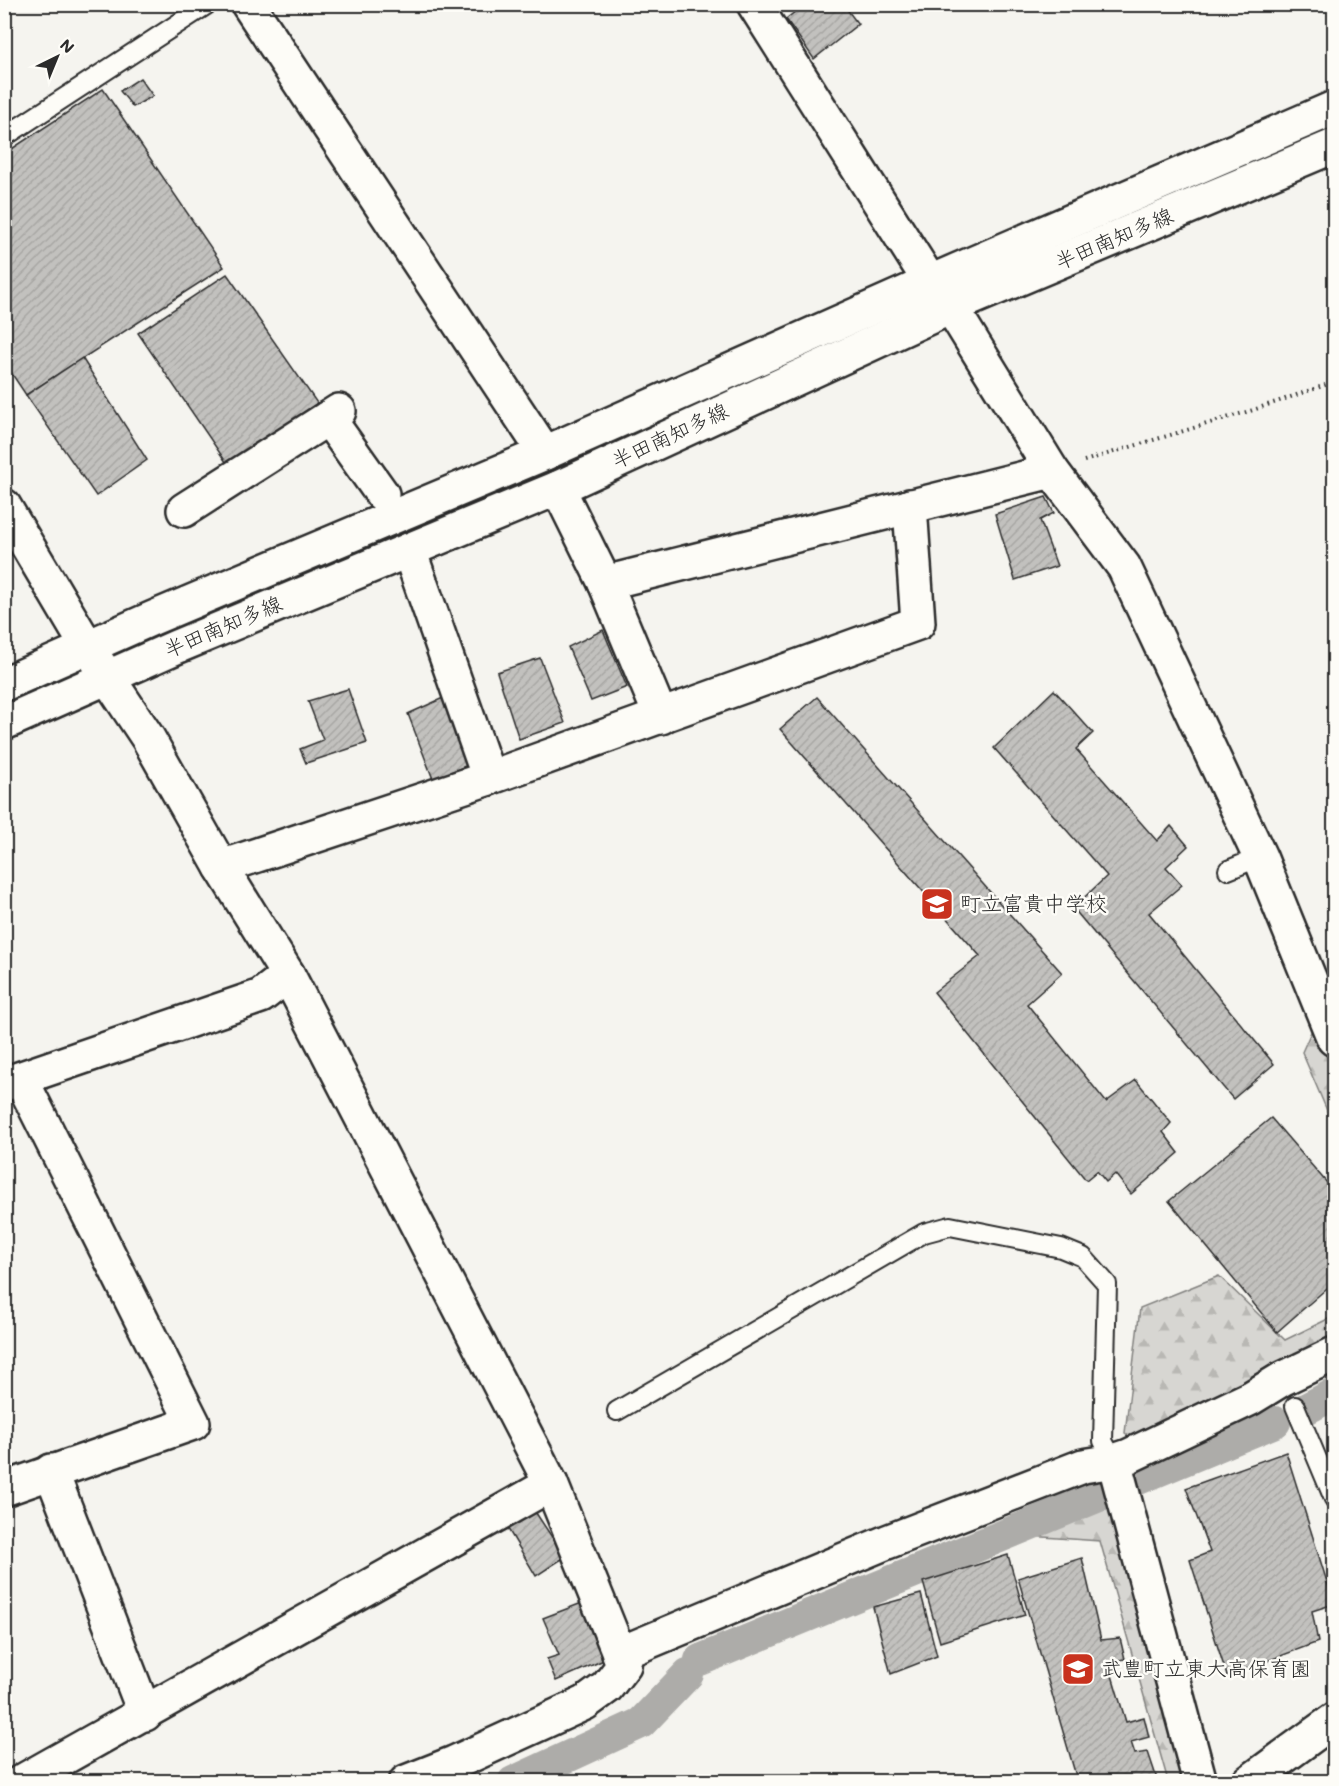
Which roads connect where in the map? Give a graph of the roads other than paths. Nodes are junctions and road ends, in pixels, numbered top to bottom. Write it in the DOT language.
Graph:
graph roads {
  1 [pos="208,4"];
  2 [pos="248,4"];
  3 [pos="754,4"];
  4 [pos="1335,108"];
  5 [pos="4,137"];
  6 [pos="1335,146"];
  7 [pos="930,282"];
  8 [pos="951,307"];
  9 [pos="545,453"];
  10 [pos="1052,471"];
  11 [pos="558,488"];
  12 [pos="382,494"];
  13 [pos="4,506"];
  14 [pos="910,506"];
  15 [pos="184,510"];
  16 [pos="409,550"];
  17 [pos="605,584"];
  18 [pos="88,648"];
  19 [pos="108,676"];
  20 [pos="4,684"];
  21 [pos="661,717"];
  22 [pos="4,723"];
  23 [pos="489,778"];
  24 [pos="1260,857"];
  25 [pos="221,867"];
  26 [pos="1228,870"];
  27 [pos="288,975"];
  28 [pos="1327,1000"];
  29 [pos="1335,1040"];
  30 [pos="13,1081"];
  31 [pos="1335,1354"];
  32 [pos="1294,1406"];
  33 [pos="617,1411"];
  34 [pos="1114,1461"];
  35 [pos="51,1471"];
  36 [pos="551,1484"];
  37 [pos="4,1489"];
  38 [pos="1335,1499"];
  39 [pos="619,1654"];
  40 [pos="145,1714"];
  41 [pos="1335,1720"];
  42 [pos="21,1782"];
  43 [pos="406,1782"];
  44 [pos="1200,1782"];
  45 [pos="1249,1782"];
  1 -- 5 [label="lane"];
  2 -- 9 [label="street"];
  3 -- 7 [label="street"];
  4 -- 7 [label="street, 半田南知多線"];
  6 -- 8 [label="street, 半田南知多線"];
  7 -- 9 [label="street, 半田南知多線"];
  8 -- 10 [label="street"];
  8 -- 11 [label="street, 半田南知多線"];
  9 -- 18 [label="street, 半田南知多線"];
  10 -- 14 [label="street"];
  10 -- 24 [label="street"];
  11 -- 16 [label="street, 半田南知多線"];
  11 -- 17 [label="street"];
  12 -- 15 [label="street"];
  13 -- 18 [label="street"];
  14 -- 17 [label="street"];
  14 -- 21 [label="street"];
  16 -- 19 [label="street, 半田南知多線"];
  16 -- 23 [label="street"];
  17 -- 21 [label="street"];
  18 -- 19 [label="street"];
  18 -- 20 [label="street, 半田南知多線"];
  19 -- 22 [label="street, 半田南知多線"];
  19 -- 25 [label="street"];
  21 -- 23 [label="street"];
  23 -- 25 [label="street"];
  24 -- 26 [label="lane"];
  24 -- 28 [label="street"];
  25 -- 27 [label="street"];
  27 -- 30 [label="street"];
  27 -- 36 [label="street"];
  28 -- 29 [label="street"];
  30 -- 35 [label="street"];
  31 -- 34 [label="street"];
  32 -- 38 [label="lane"];
  33 -- 34 [label="lane"];
  34 -- 39 [label="street"];
  34 -- 44 [label="street"];
  35 -- 37 [label="street"];
  35 -- 40 [label="street"];
  36 -- 39 [label="street"];
  36 -- 40 [label="street"];
  39 -- 43 [label="street"];
  40 -- 42 [label="street"];
  41 -- 45 [label="street"];
}
